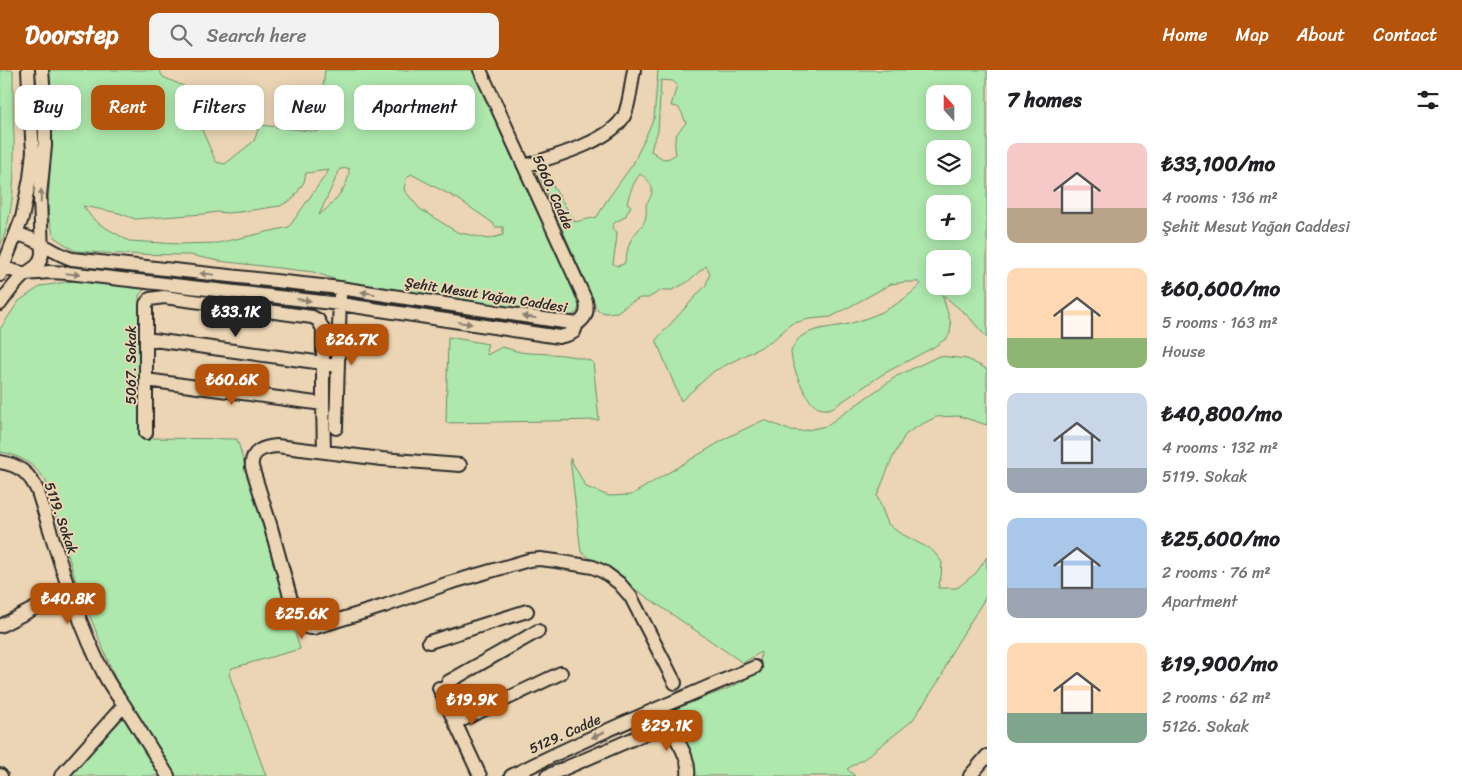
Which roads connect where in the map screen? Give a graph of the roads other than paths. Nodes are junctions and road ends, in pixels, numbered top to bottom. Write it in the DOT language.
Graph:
graph roads {
  1 [pos="28,70"];
  2 [pos="42,70"];
  3 [pos="480,70"];
  4 [pos="634,70"];
  5 [pos="525,166"];
  6 [pos="17,234"];
  7 [pos="42,245"];
  8 [pos="2,272"];
  9 [pos="25,274"];
  10 [pos="340,288"];
  11 [pos="0,304"];
  12 [pos="340,304"];
  13 [pos="577,324"];
  14 [pos="146,339"];
  15 [pos="323,363"];
  16 [pos="338,367"];
  17 [pos="146,380"];
  18 [pos="322,404"];
  19 [pos="336,428"];
  20 [pos="146,433"];
  21 [pos="324,452"];
  22 [pos="0,462"];
  23 [pos="460,465"];
  24 [pos="70,590"];
  25 [pos="527,611"];
  26 [pos="0,626"];
  27 [pos="538,631"];
  28 [pos="429,642"];
  29 [pos="755,668"];
  30 [pos="561,673"];
  31 [pos="675,683"];
  32 [pos="124,705"];
  33 [pos="659,708"];
  34 [pos="464,719"];
  35 [pos="667,724"];
  36 [pos="987,756"];
  37 [pos="61,776"];
  38 [pos="168,776"];
  39 [pos="480,776"];
  40 [pos="511,776"];
  41 [pos="547,776"];
  42 [pos="688,776"];
  43 [pos="970,776"];
  1 -- 6 [label="street"];
  7 -- 2 [label="street, one-way"];
  3 -- 5 [label="street, 5060. Cadde"];
  4 -- 5 [label="street"];
  5 -- 13 [label="street, 5060. Cadde"];
  6 -- 7 [label="street, Şehit Mesut Yağan Caddesi"];
  6 -- 8 [label="street"];
  7 -- 9 [label="street"];
  10 -- 7 [label="street, Şehit Mesut Yağan Caddesi, one-way"];
  8 -- 9 [label="street"];
  9 -- 11 [label="street"];
  9 -- 12 [label="street, Şehit Mesut Yağan Caddesi, one-way"];
  10 -- 12 [label="street"];
  13 -- 10 [label="street, Şehit Mesut Yağan Caddesi, one-way"];
  12 -- 13 [label="street, Şehit Mesut Yağan Caddesi, one-way"];
  12 -- 16 [label="street"];
  14 -- 15 [label="street"];
  14 -- 15 [label="street, 5067. Sokak"];
  14 -- 17 [label="street, 5067. Sokak"];
  15 -- 16 [label="street"];
  15 -- 18 [label="street"];
  16 -- 19 [label="street"];
  17 -- 18 [label="street"];
  17 -- 20 [label="street, 5067. Sokak"];
  18 -- 21 [label="street"];
  21 -- 23 [label="street"];
  21 -- 31 [label="street"];
  22 -- 24 [label="street, 5119. Sokak"];
  24 -- 26 [label="street"];
  24 -- 32 [label="street, 5119. Sokak"];
  25 -- 28 [label="street"];
  27 -- 39 [label="street"];
  29 -- 33 [label="street, 5129. Cadde"];
  30 -- 34 [label="street"];
  32 -- 37 [label="street"];
  32 -- 38 [label="street, 5119. Sokak"];
  33 -- 35 [label="street"];
  33 -- 40 [label="street, 5129. Cadde, one-way"];
  35 -- 41 [label="street"];
  35 -- 42 [label="street"];
  36 -- 43 [label="street"];
}
